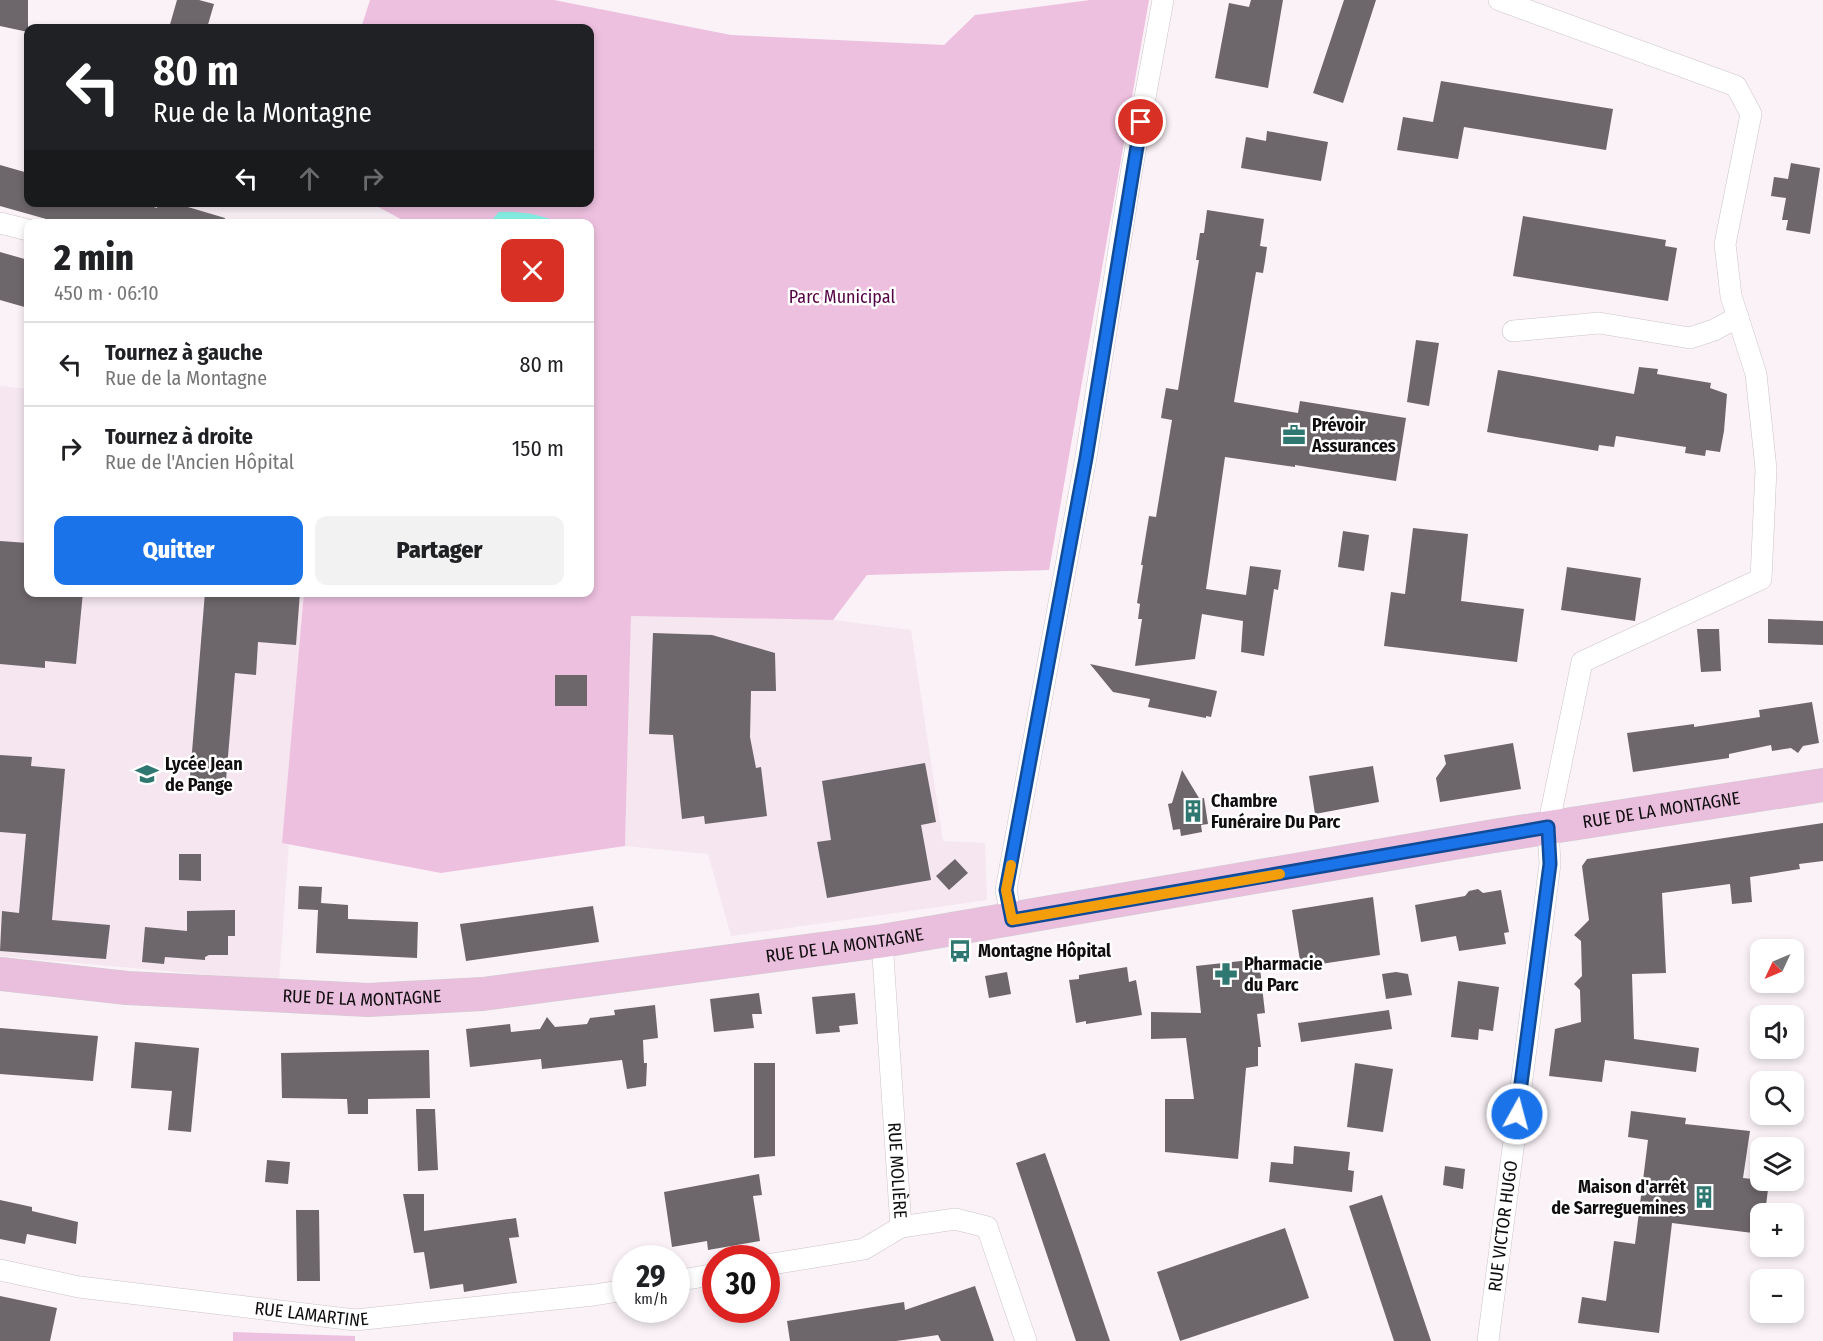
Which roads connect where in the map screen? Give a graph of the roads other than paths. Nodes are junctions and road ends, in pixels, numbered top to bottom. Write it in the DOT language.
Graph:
graph roads {
  1 [pos="1162,0"];
  2 [pos="1499,0"];
  3 [pos="0,223"];
  4 [pos="24,229"];
  5 [pos="1738,317"];
  6 [pos="1513,331"];
  7 [pos="1823,785"];
  8 [pos="1548,827"];
  9 [pos="1012,920"];
  10 [pos="882,941"];
  11 [pos="0,974"];
  12 [pos="901,1227"];
  13 [pos="780,1263"];
  14 [pos="0,1270"];
  15 [pos="612,1292"];
  16 [pos="1026,1341"];
  17 [pos="1488,1341"];
  1 -- 9 [label="street"];
  2 -- 5 [label="street"];
  3 -- 4 [label="street"];
  5 -- 6 [label="street"];
  5 -- 8 [label="street, RUE VICTOR HUGO"];
  7 -- 8 [label="main road, RUE DE LA MONTAGNE"];
  8 -- 9 [label="main road, RUE DE LA MONTAGNE"];
  8 -- 17 [label="street, RUE VICTOR HUGO"];
  9 -- 10 [label="main road, RUE DE LA MONTAGNE"];
  10 -- 11 [label="main road, RUE DE LA MONTAGNE"];
  10 -- 12 [label="street, RUE MOLIÈRE"];
  12 -- 13 [label="street"];
  12 -- 16 [label="street, RUE MOLIÈRE"];
  14 -- 15 [label="street, RUE LAMARTINE"];
}
